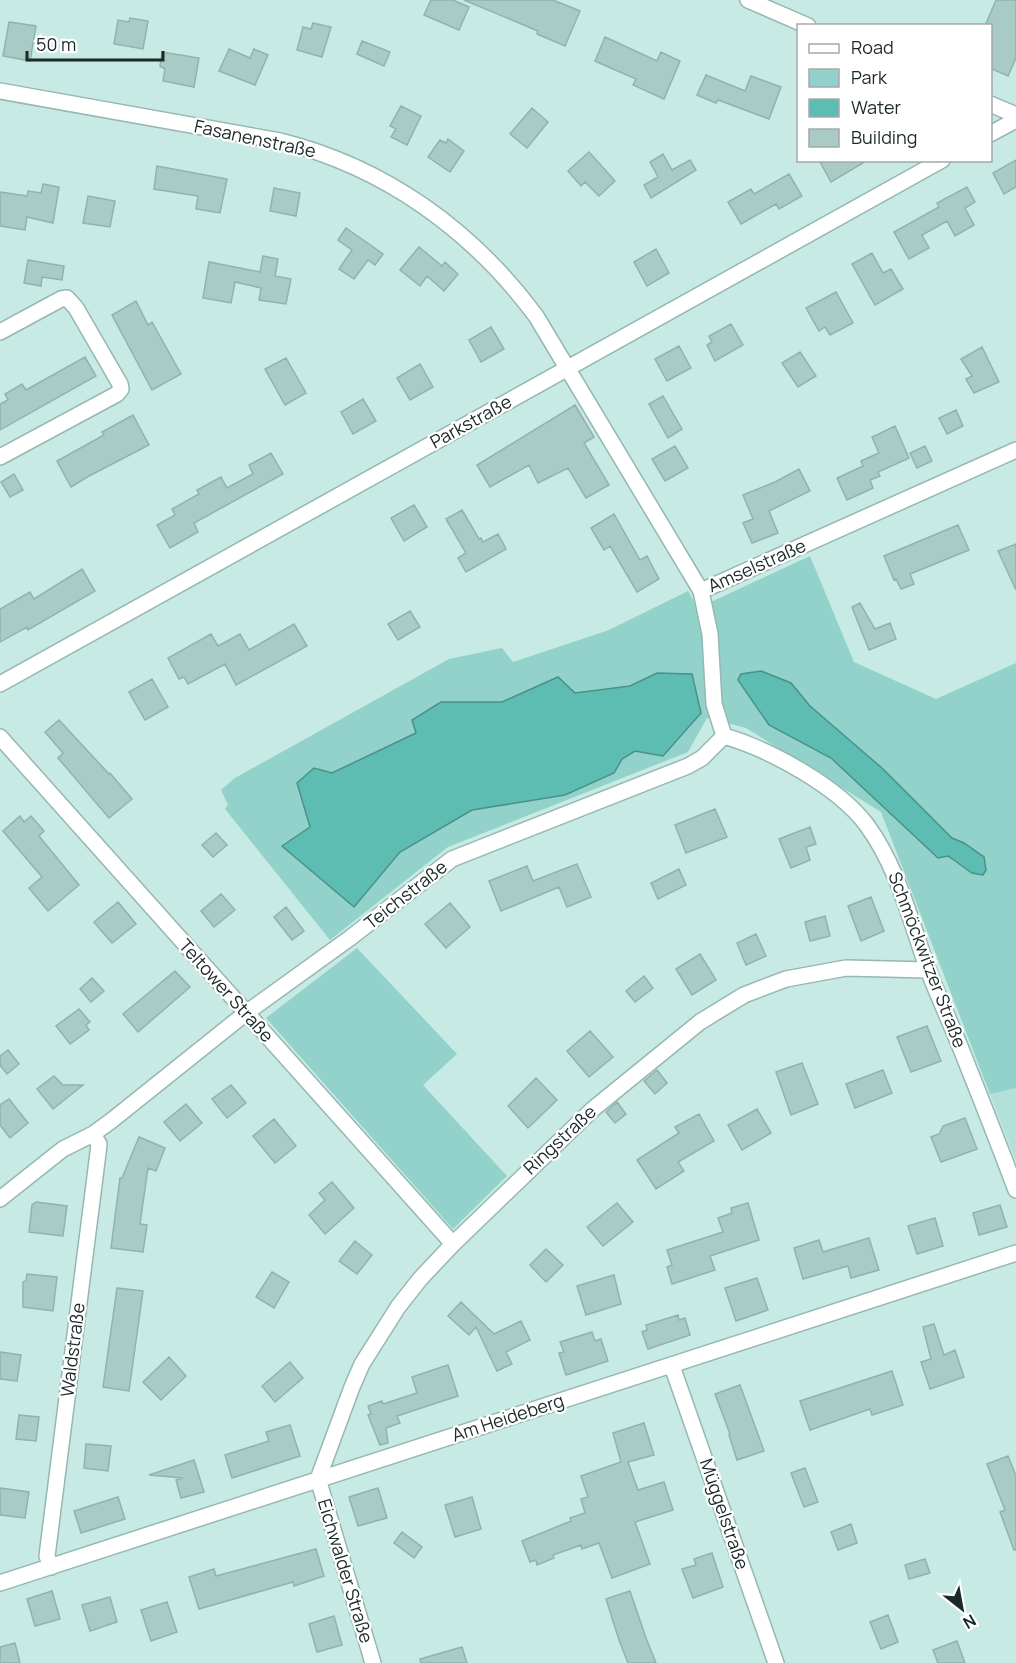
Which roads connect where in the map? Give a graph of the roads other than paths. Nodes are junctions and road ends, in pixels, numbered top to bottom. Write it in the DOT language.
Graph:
graph roads {
  1 [pos="748,0"];
  2 [pos="803,24"];
  3 [pos="0,92"];
  4 [pos="992,105"];
  5 [pos="1016,115"];
  6 [pos="1016,120"];
  7 [pos="992,133"];
  8 [pos="938,162"];
  9 [pos="0,332"];
  10 [pos="568,369"];
  11 [pos="1016,450"];
  12 [pos="0,457"];
  13 [pos="701,591"];
  14 [pos="0,684"];
  15 [pos="724,736"];
  16 [pos="0,737"];
  17 [pos="928,970"];
  18 [pos="246,1013"];
  19 [pos="93,1134"];
  20 [pos="1016,1190"];
  21 [pos="0,1199"];
  22 [pos="453,1244"];
  23 [pos="1016,1253"];
  24 [pos="672,1366"];
  25 [pos="318,1479"];
  26 [pos="51,1567"];
  27 [pos="0,1583"];
  28 [pos="373,1663"];
  29 [pos="776,1663"];
  1 -- 2 [label="street"];
  3 -- 10 [label="street, Fasanenstraße"];
  4 -- 5 [label="street"];
  6 -- 7 [label="street"];
  8 -- 10 [label="street, Parkstraße"];
  9 -- 12 [label="street"];
  10 -- 13 [label="street, Amselstraße"];
  10 -- 14 [label="street, Parkstraße"];
  11 -- 13 [label="street, Amselstraße"];
  13 -- 15 [label="street"];
  15 -- 17 [label="street, Schmöckwitzer Straße"];
  15 -- 18 [label="street, Teichstraße"];
  16 -- 18 [label="street, Teltower Straße"];
  17 -- 20 [label="street, Schmöckwitzer Straße"];
  17 -- 22 [label="street, Ringstraße"];
  18 -- 19 [label="street, Teichstraße"];
  18 -- 22 [label="street, Teltower Straße"];
  19 -- 21 [label="street, Teichstraße"];
  19 -- 26 [label="street, Waldstraße"];
  22 -- 25 [label="street, Ringstraße"];
  23 -- 24 [label="street, Am Heideberg"];
  24 -- 25 [label="street, Am Heideberg"];
  24 -- 29 [label="street, Müggelstraße"];
  25 -- 26 [label="street, Am Heideberg"];
  25 -- 28 [label="street, Eichwalder Straße"];
  26 -- 27 [label="street, Am Heideberg"];
}
